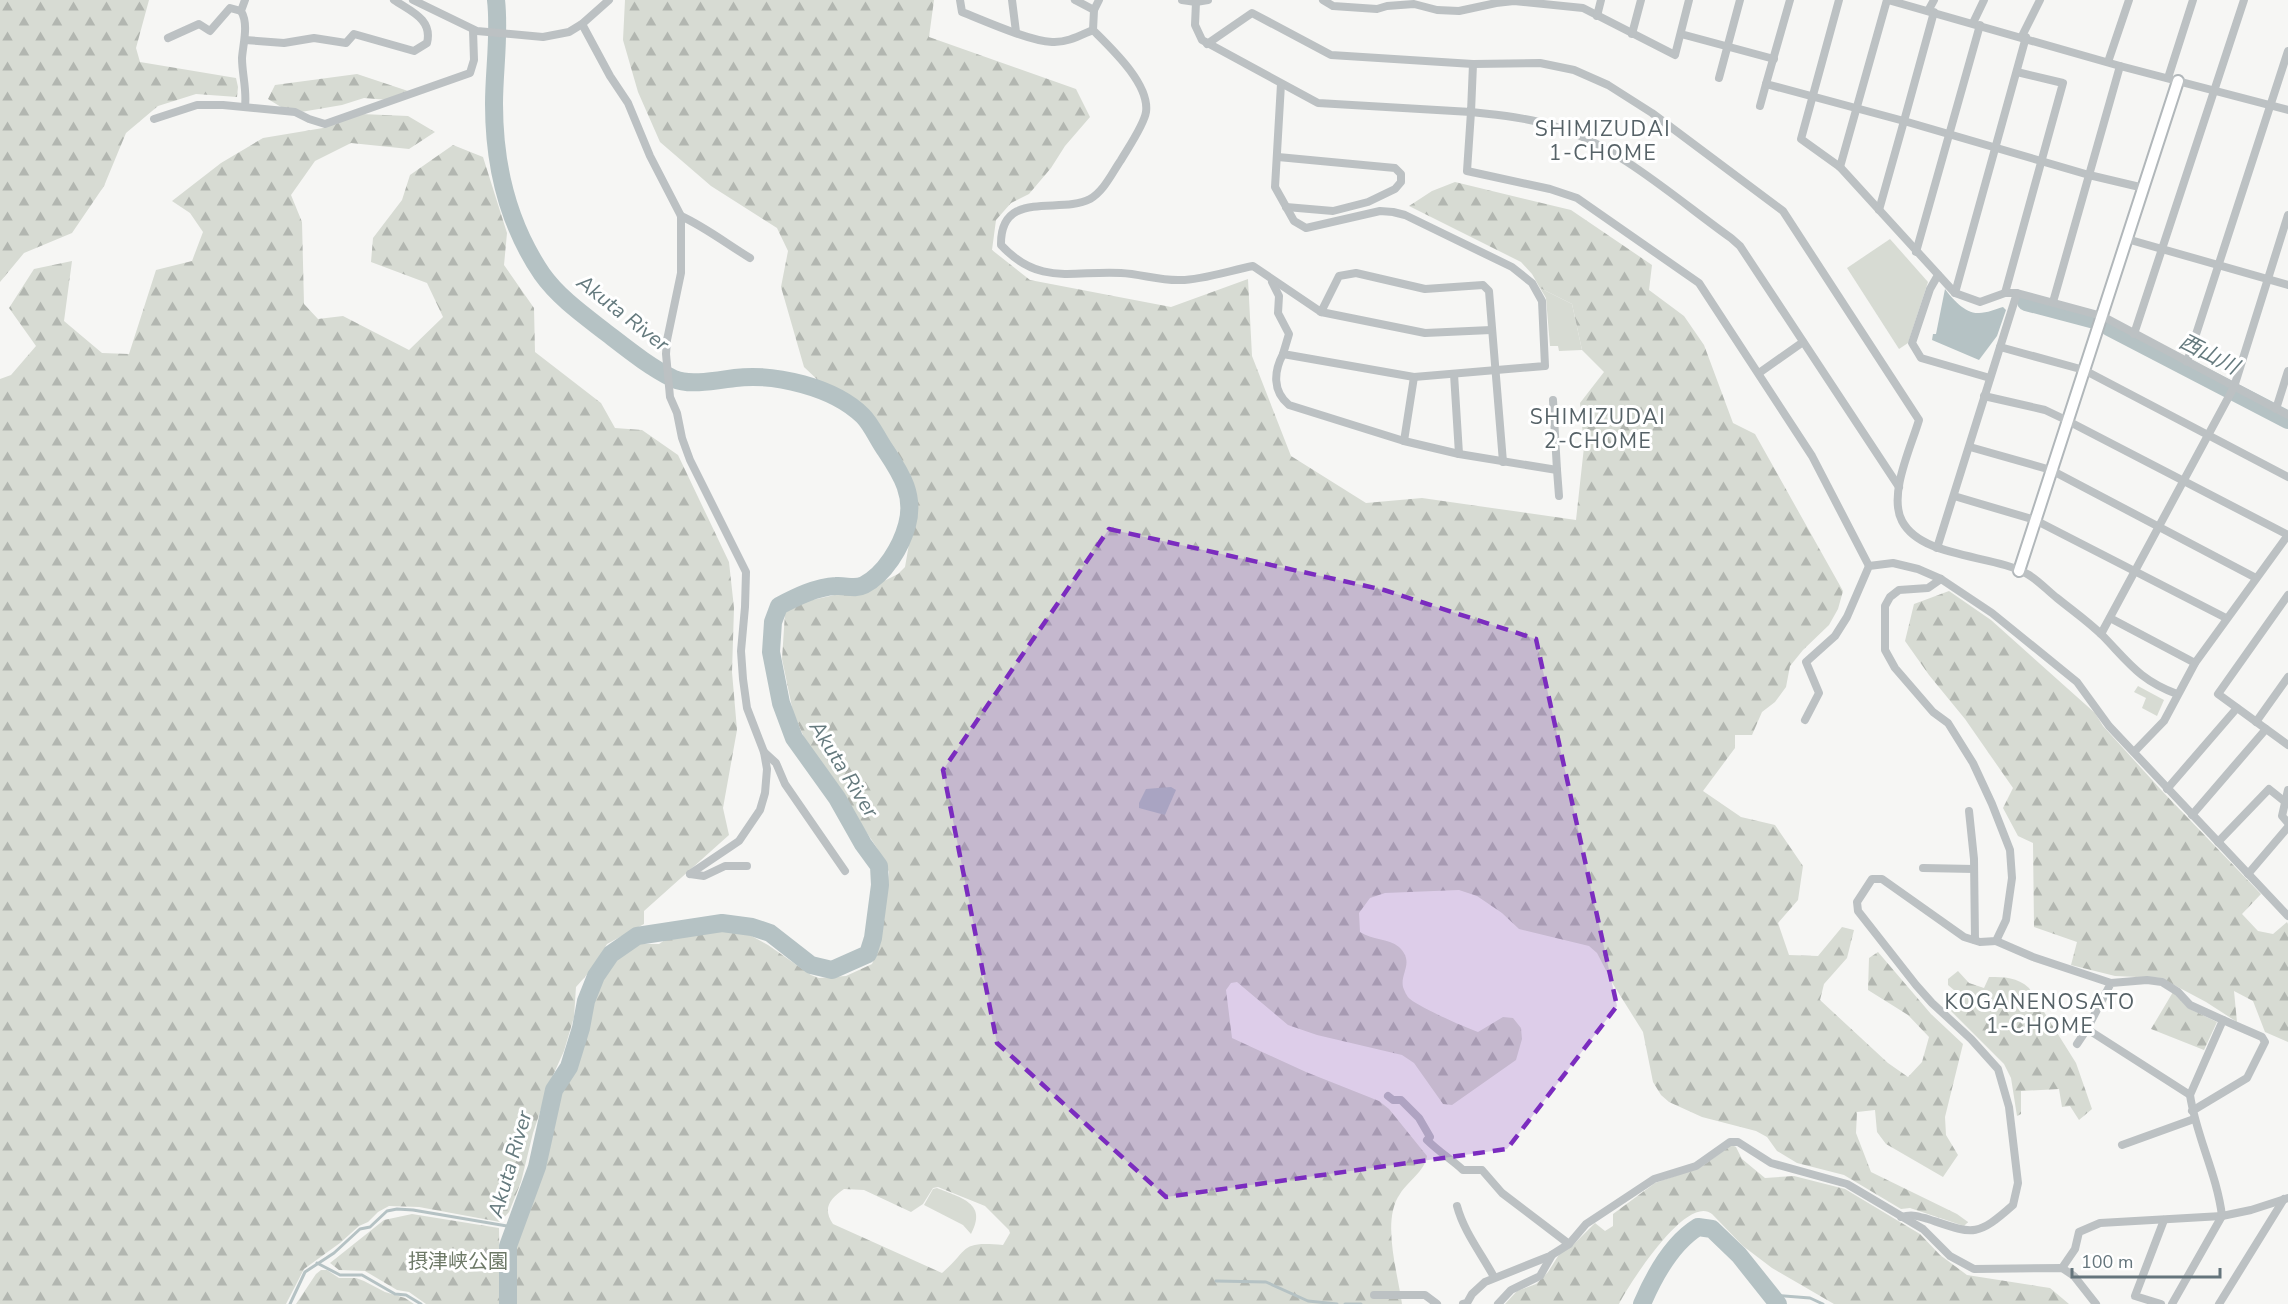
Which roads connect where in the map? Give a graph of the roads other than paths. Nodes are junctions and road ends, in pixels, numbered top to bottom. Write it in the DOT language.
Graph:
graph roads {
  1 [pos="245,0"];
  2 [pos="394,0"];
  3 [pos="413,0"];
  4 [pos="609,0"];
  5 [pos="960,0"];
  6 [pos="1012,0"];
  7 [pos="1076,0"];
  8 [pos="1100,0"];
  9 [pos="1182,0"];
  10 [pos="1208,0"];
  11 [pos="1323,0"];
  12 [pos="1472,0"];
  13 [pos="1600,0"];
  14 [pos="1641,0"];
  15 [pos="1689,0"];
  16 [pos="1740,0"];
  17 [pos="1790,0"];
  18 [pos="1839,0"];
  19 [pos="1887,0"];
  20 [pos="1934,0"];
  21 [pos="1984,0"];
  22 [pos="2040,0"];
  23 [pos="2128,0"];
  24 [pos="2193,0"];
  25 [pos="2244,0"];
  26 [pos="1514,1"];
  27 [pos="1196,2"];
  28 [pos="1344,3"];
  29 [pos="1388,3"];
  30 [pos="1558,3"];
  31 [pos="1429,4"];
  32 [pos="1470,9"];
  33 [pos="1094,10"];
  34 [pos="242,11"];
  35 [pos="1931,12"];
  36 [pos="1597,16"];
  37 [pos="582,24"];
  38 [pos="1976,24"];
  39 [pos="1093,30"];
  40 [pos="475,31"];
  41 [pos="1016,32"];
  42 [pos="1632,33"];
  43 [pos="1681,34"];
  44 [pos="2024,37"];
  45 [pos="168,38"];
  46 [pos="245,40"];
  47 [pos="1208,44"];
  48 [pos="1728,46"];
  49 [pos="2288,51"];
  50 [pos="1774,58"];
  51 [pos="2108,62"];
  52 [pos="1473,64"];
  53 [pos="2120,66"];
  54 [pos="2017,72"];
  55 [pos="1719,78"];
  56 [pos="2173,80"];
  57 [pos="1281,84"];
  58 [pos="1766,84"];
  59 [pos="2214,91"];
  60 [pos="1812,97"];
  61 [pos="2270,105"];
  62 [pos="245,106"];
  63 [pos="1760,106"];
  64 [pos="1857,109"];
  65 [pos="2288,110"];
  66 [pos="1471,112"];
  67 [pos="154,119"];
  68 [pos="1904,121"];
  69 [pos="1951,135"];
  70 [pos="1996,148"];
  71 [pos="1278,157"];
  72 [pos="2042,161"];
  73 [pos="1840,167"];
  74 [pos="2089,175"];
  75 [pos="2144,188"];
  76 [pos="1287,207"];
  77 [pos="1879,210"];
  78 [pos="2288,215"];
  79 [pos="681,216"];
  80 [pos="2127,239"];
  81 [pos="2163,249"];
  82 [pos="1917,252"];
  83 [pos="750,258"];
  84 [pos="2221,264"];
  85 [pos="1938,275"];
  86 [pos="2269,279"];
  87 [pos="1271,280"];
  88 [pos="2288,285"];
  89 [pos="1956,293"];
  90 [pos="2005,293"];
  91 [pos="2017,293"];
  92 [pos="2053,302"];
  93 [pos="1321,312"];
  94 [pos="2102,316"];
  95 [pos="1491,330"];
  96 [pos="2134,334"];
  97 [pos="1803,342"];
  98 [pos="2000,347"];
  99 [pos="1283,354"];
  100 [pos="2187,362"];
  101 [pos="2084,370"];
  102 [pos="1497,371"];
  103 [pos="2288,371"];
  104 [pos="1759,373"];
  105 [pos="1454,374"];
  106 [pos="1414,376"];
  107 [pos="1990,378"];
  108 [pos="2234,387"];
  109 [pos="1984,396"];
  110 [pos="1553,400"];
  111 [pos="2276,409"];
  112 [pos="2288,414"];
  113 [pos="2066,420"];
  114 [pos="2209,436"];
  115 [pos="1404,441"];
  116 [pos="1970,447"];
  117 [pos="1459,454"];
  118 [pos="1503,462"];
  119 [pos="1557,470"];
  120 [pos="2050,470"];
  121 [pos="2288,477"];
  122 [pos="2184,481"];
  123 [pos="1899,487"];
  124 [pos="1559,496"];
  125 [pos="1954,496"];
  126 [pos="2035,520"];
  127 [pos="2160,527"];
  128 [pos="2288,535"];
  129 [pos="1937,548"];
  130 [pos="1869,566"];
  131 [pos="2019,571"];
  132 [pos="2135,571"];
  133 [pos="2256,578"];
  134 [pos="1941,579"];
  135 [pos="2288,596"];
  136 [pos="2110,618"];
  137 [pos="2226,618"];
  138 [pos="2101,634"];
  139 [pos="2195,663"];
  140 [pos="2288,678"];
  141 [pos="2178,694"];
  142 [pos="2237,708"];
  143 [pos="1805,720"];
  144 [pos="2256,722"];
  145 [pos="2266,729"];
  146 [pos="2288,745"];
  147 [pos="764,752"];
  148 [pos="2134,752"];
  149 [pos="2167,789"];
  150 [pos="2288,790"];
  151 [pos="2284,801"];
  152 [pos="1969,811"];
  153 [pos="2192,815"];
  154 [pos="2288,825"];
  155 [pos="2218,842"];
  156 [pos="747,866"];
  157 [pos="1923,868"];
  158 [pos="1974,869"];
  159 [pos="845,871"];
  160 [pos="2248,874"];
  161 [pos="2288,916"];
  162 [pos="1975,940"];
  163 [pos="1996,941"];
  164 [pos="2110,983"];
  165 [pos="2223,1020"];
  166 [pos="2087,1029"];
  167 [pos="2077,1044"];
  168 [pos="2190,1095"];
  169 [pos="1388,1096"];
  170 [pos="2193,1115"];
  171 [pos="2122,1145"];
  172 [pos="2286,1199"];
  173 [pos="1457,1206"];
  174 [pos="2222,1215"];
  175 [pos="1901,1216"];
  176 [pos="2163,1220"];
  177 [pos="1569,1244"];
  178 [pos="1552,1255"];
  179 [pos="2062,1268"];
  180 [pos="1494,1277"];
  181 [pos="1374,1295"];
  182 [pos="1437,1304"];
  183 [pos="1463,1304"];
  184 [pos="1498,1304"];
  185 [pos="2096,1304"];
  186 [pos="2161,1304"];
  187 [pos="2172,1304"];
  188 [pos="2219,1304"];
  1 -- 34 [label="street"];
  2 -- 46 [label="street"];
  3 -- 40 [label="street"];
  4 -- 37 [label="street"];
  5 -- 41 [label="street"];
  6 -- 41 [label="street"];
  7 -- 33 [label="street"];
  8 -- 33 [label="street"];
  9 -- 27 [label="street"];
  10 -- 27 [label="street"];
  11 -- 28 [label="street"];
  12 -- 32 [label="street"];
  13 -- 36 [label="street"];
  14 -- 42 [label="street"];
  15 -- 43 [label="street"];
  16 -- 48 [label="street"];
  17 -- 50 [label="street"];
  18 -- 60 [label="street"];
  19 -- 35 [label="street"];
  19 -- 64 [label="street"];
  20 -- 35 [label="street"];
  21 -- 38 [label="street"];
  22 -- 44 [label="street"];
  23 -- 51 [label="street"];
  24 -- 56 [label="street"];
  25 -- 59 [label="street"];
  26 -- 30 [label="street"];
  26 -- 32 [label="street"];
  27 -- 47 [label="street"];
  28 -- 29 [label="street"];
  29 -- 31 [label="street"];
  30 -- 36 [label="street"];
  31 -- 32 [label="street"];
  33 -- 39 [label="street"];
  34 -- 45 [label="street"];
  34 -- 46 [label="street"];
  35 -- 38 [label="street"];
  35 -- 68 [label="street"];
  36 -- 42 [label="street"];
  37 -- 40 [label="street"];
  37 -- 79 [label="street"];
  38 -- 44 [label="street"];
  38 -- 69 [label="street"];
  39 -- 41 [label="street"];
  39 -- 87 [label="street"];
  40 -- 62 [label="street"];
  42 -- 43 [label="street"];
  43 -- 48 [label="street"];
  44 -- 51 [label="street"];
  44 -- 54 [label="street"];
  46 -- 62 [label="street"];
  47 -- 52 [label="street"];
  47 -- 57 [label="street"];
  48 -- 50 [label="street"];
  48 -- 55 [label="street"];
  49 -- 61 [label="street"];
  50 -- 58 [label="street"];
  51 -- 53 [label="street"];
  52 -- 66 [label="street"];
  52 -- 123 [label="street"];
  53 -- 56 [label="street"];
  53 -- 74 [label="street"];
  54 -- 70 [label="street"];
  54 -- 72 [label="street"];
  56 -- 59 [label="street"];
  56 -- 75 [label="street"];
  57 -- 66 [label="street"];
  57 -- 71 [label="street"];
  58 -- 60 [label="street"];
  58 -- 63 [label="street"];
  59 -- 61 [label="street"];
  59 -- 81 [label="street"];
  60 -- 64 [label="street"];
  60 -- 73 [label="street"];
  61 -- 65 [label="street"];
  61 -- 84 [label="street"];
  62 -- 67 [label="street"];
  64 -- 68 [label="street"];
  64 -- 73 [label="street"];
  66 -- 97 [label="street"];
  66 -- 104 [label="street"];
  68 -- 69 [label="street"];
  68 -- 77 [label="street"];
  69 -- 70 [label="street"];
  69 -- 82 [label="street"];
  70 -- 72 [label="street"];
  70 -- 89 [label="street"];
  71 -- 76 [label="street"];
  71 -- 76 [label="street"];
  72 -- 74 [label="street"];
  72 -- 90 [label="street"];
  73 -- 77 [label="street"];
  74 -- 75 [label="street"];
  74 -- 92 [label="street"];
  75 -- 80 [label="street"];
  76 -- 102 [label="street"];
  77 -- 82 [label="street"];
  78 -- 86 [label="street"];
  79 -- 83 [label="street"];
  79 -- 147 [label="street"];
  80 -- 81 [label="street"];
  80 -- 94 [label="street"];
  81 -- 84 [label="street"];
  81 -- 96 [label="street"];
  82 -- 85 [label="street"];
  84 -- 86 [label="street"];
  84 -- 100 [label="street"];
  85 -- 89 [label="street"];
  85 -- 107 [label="street"];
  86 -- 88 [label="street"];
  86 -- 108 [label="street"];
  87 -- 93 [label="street"];
  87 -- 99 [label="street"];
  89 -- 90 [label="street"];
  90 -- 91 [label="street"];
  91 -- 92 [label="street"];
  91 -- 98 [label="street"];
  92 -- 94 [label="street"];
  93 -- 95 [label="street"];
  93 -- 95 [label="street"];
  94 -- 96 [label="street"];
  94 -- 101 [label="street"];
  95 -- 102 [label="street"];
  96 -- 100 [label="street"];
  97 -- 104 [label="street"];
  97 -- 123 [label="street"];
  98 -- 101 [label="street"];
  98 -- 107 [label="street"];
  99 -- 106 [label="street"];
  99 -- 115 [label="street"];
  100 -- 108 [label="street"];
  101 -- 113 [label="street"];
  101 -- 114 [label="street"];
  102 -- 105 [label="street"];
  102 -- 118 [label="street"];
  103 -- 111 [label="street"];
  104 -- 130 [label="street"];
  105 -- 106 [label="street"];
  105 -- 117 [label="street"];
  106 -- 115 [label="street"];
  107 -- 109 [label="street"];
  108 -- 111 [label="street"];
  108 -- 114 [label="street"];
  109 -- 113 [label="street"];
  109 -- 116 [label="street"];
  110 -- 119 [label="street"];
  111 -- 112 [label="street"];
  113 -- 120 [label="street"];
  113 -- 122 [label="street"];
  114 -- 121 [label="street"];
  114 -- 122 [label="street"];
  115 -- 117 [label="street"];
  116 -- 120 [label="street"];
  116 -- 125 [label="street"];
  117 -- 118 [label="street"];
  118 -- 119 [label="street"];
  119 -- 124 [label="street"];
  120 -- 126 [label="street"];
  120 -- 127 [label="street"];
  122 -- 127 [label="street"];
  122 -- 128 [label="street"];
  123 -- 129 [label="street"];
  125 -- 126 [label="street"];
  125 -- 129 [label="street"];
  126 -- 131 [label="street"];
  126 -- 132 [label="street"];
  127 -- 132 [label="street"];
  127 -- 133 [label="street"];
  128 -- 133 [label="street"];
  129 -- 131 [label="street"];
  130 -- 134 [label="street"];
  130 -- 143 [label="street"];
  131 -- 138 [label="street"];
  132 -- 136 [label="street"];
  132 -- 137 [label="street"];
  133 -- 137 [label="street"];
  134 -- 148 [label="street"];
  134 -- 163 [label="street"];
  135 -- 142 [label="street"];
  136 -- 138 [label="street"];
  136 -- 139 [label="street"];
  137 -- 139 [label="street"];
  138 -- 141 [label="street"];
  139 -- 141 [label="street"];
  140 -- 144 [label="street"];
  141 -- 148 [label="street"];
  142 -- 144 [label="street"];
  142 -- 149 [label="street"];
  144 -- 145 [label="street"];
  145 -- 146 [label="street"];
  145 -- 153 [label="street"];
  147 -- 156 [label="street"];
  147 -- 159 [label="street"];
  148 -- 149 [label="street"];
  149 -- 153 [label="street"];
  150 -- 151 [label="street"];
  151 -- 154 [label="street"];
  151 -- 155 [label="street"];
  152 -- 158 [label="street"];
  153 -- 155 [label="street"];
  154 -- 160 [label="street"];
  155 -- 160 [label="street"];
  157 -- 158 [label="street"];
  158 -- 162 [label="street"];
  160 -- 161 [label="street"];
  162 -- 163 [label="street"];
  162 -- 175 [label="street"];
  163 -- 164 [label="street"];
  164 -- 165 [label="street"];
  164 -- 166 [label="street"];
  165 -- 168 [label="street"];
  165 -- 170 [label="street"];
  166 -- 167 [label="street"];
  166 -- 168 [label="street"];
  168 -- 170 [label="street"];
  169 -- 177 [label="street"];
  170 -- 171 [label="street"];
  170 -- 174 [label="street"];
  172 -- 174 [label="street"];
  172 -- 188 [label="street"];
  173 -- 180 [label="street"];
  174 -- 176 [label="street"];
  174 -- 187 [label="street"];
  175 -- 177 [label="street"];
  175 -- 179 [label="street"];
  176 -- 179 [label="street"];
  176 -- 186 [label="street"];
  177 -- 178 [label="street"];
  178 -- 180 [label="street"];
  178 -- 184 [label="street"];
  179 -- 185 [label="street"];
  180 -- 183 [label="street"];
  181 -- 182 [label="street"];
}
